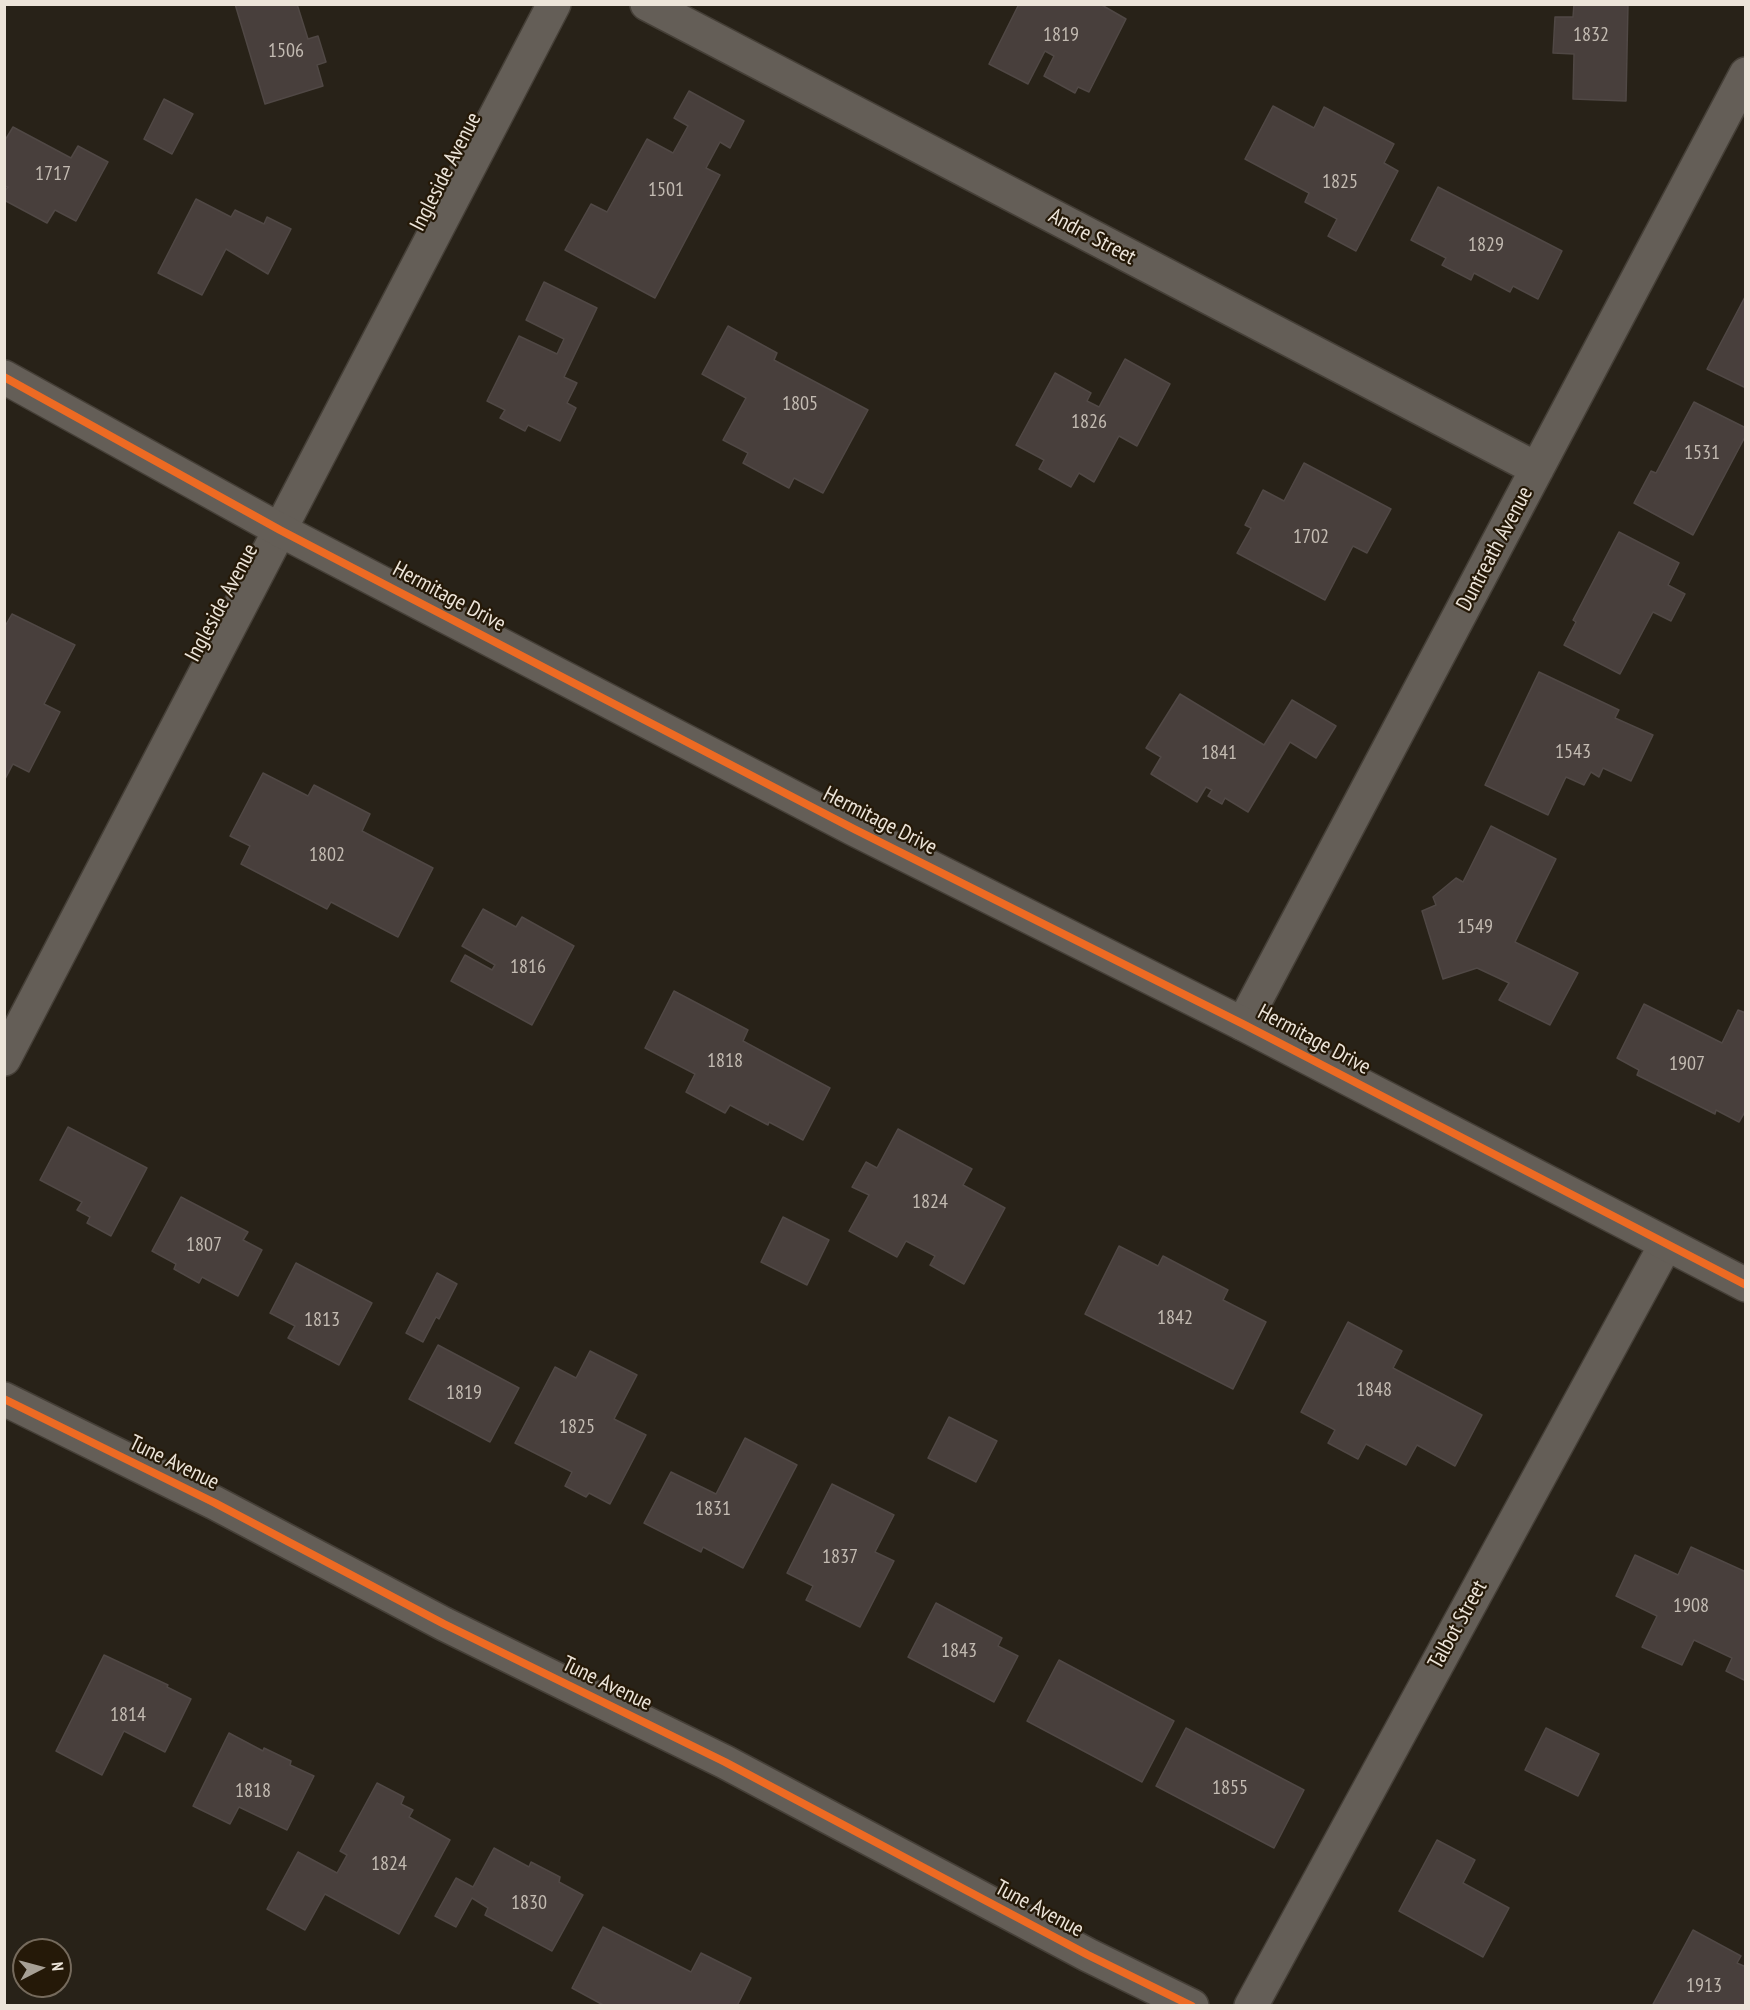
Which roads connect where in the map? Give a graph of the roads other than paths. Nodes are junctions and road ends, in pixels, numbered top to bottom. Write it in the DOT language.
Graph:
graph roads {
  1 [pos="554,4"];
  2 [pos="647,4"];
  3 [pos="1746,74"];
  4 [pos="4,377"];
  5 [pos="1537,469"];
  6 [pos="280,530"];
  7 [pos="1244,1024"];
  8 [pos="4,1059"];
  9 [pos="1666,1244"];
  10 [pos="1746,1285"];
  11 [pos="4,1399"];
  12 [pos="1192,2006"];
  13 [pos="1251,2006"];
  1 -- 6 [label="street, Ingleside Avenue"];
  2 -- 5 [label="street, Andre Street"];
  3 -- 5 [label="street, Duntreath Avenue"];
  4 -- 6 [label="street, Hermitage Drive"];
  5 -- 7 [label="street, Duntreath Avenue"];
  6 -- 7 [label="street, Hermitage Drive"];
  6 -- 8 [label="street, Ingleside Avenue"];
  7 -- 9 [label="street, Hermitage Drive"];
  9 -- 10 [label="street, Hermitage Drive"];
  9 -- 13 [label="street, Talbot Street"];
  11 -- 12 [label="street, Tune Avenue"];
}
